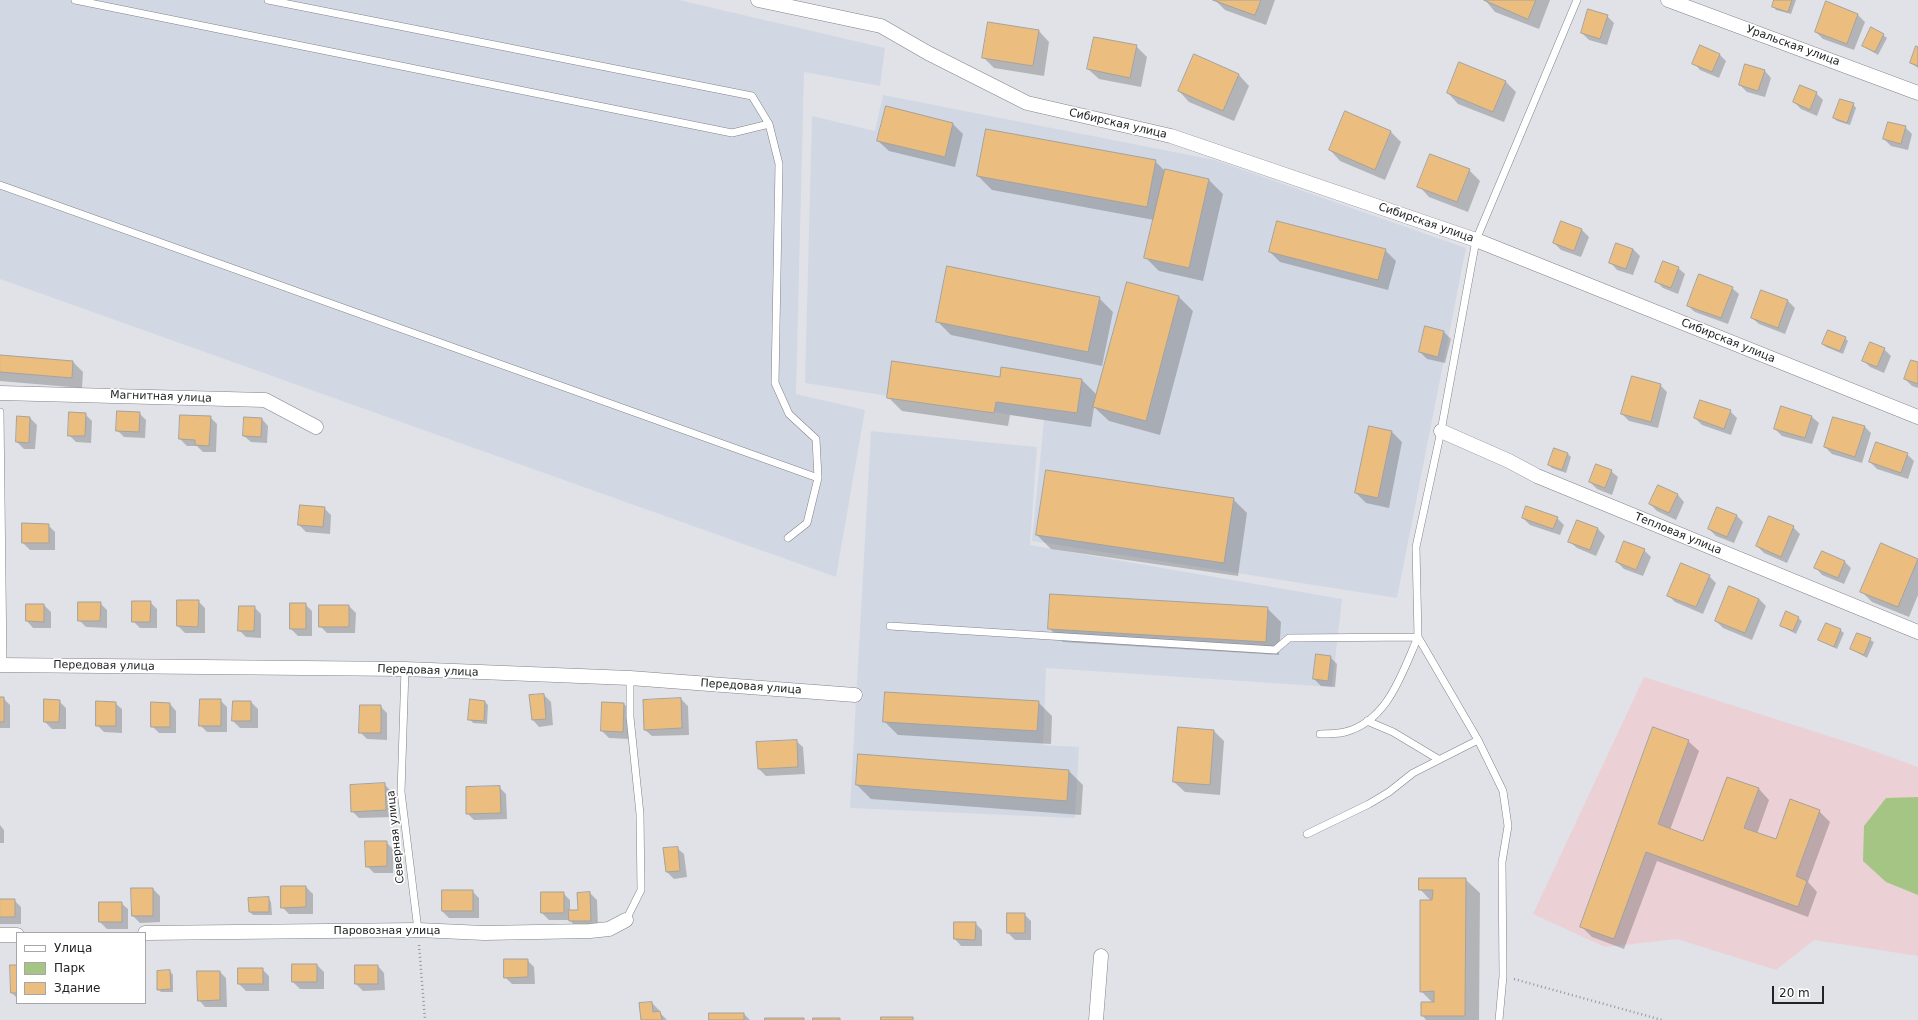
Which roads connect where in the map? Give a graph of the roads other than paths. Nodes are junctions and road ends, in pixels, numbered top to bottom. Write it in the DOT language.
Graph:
graph roads {
  1 [pos="76,0"];
  2 [pos="268,0"];
  3 [pos="758,0"];
  4 [pos="1577,0"];
  5 [pos="1668,0"];
  6 [pos="1918,93"];
  7 [pos="769,124"];
  8 [pos="0,185"];
  9 [pos="1476,240"];
  10 [pos="0,393"];
  11 [pos="0,412"];
  12 [pos="1918,417"];
  13 [pos="316,427"];
  14 [pos="1441,432"];
  15 [pos="818,478"];
  16 [pos="788,538"];
  17 [pos="890,626"];
  18 [pos="1918,632"];
  19 [pos="1418,637"];
  20 [pos="2,665"];
  21 [pos="405,669"];
  22 [pos="630,678"];
  23 [pos="855,695"];
  24 [pos="1367,721"];
  25 [pos="1320,734"];
  26 [pos="1478,740"];
  27 [pos="1438,759"];
  28 [pos="1307,834"];
  29 [pos="626,920"];
  30 [pos="418,930"];
  31 [pos="146,933"];
  32 [pos="0,935"];
  33 [pos="16,935"];
  34 [pos="1101,956"];
  35 [pos="1096,1020"];
  36 [pos="1499,1020"];
  1 -- 7 [label="lane"];
  2 -- 7 [label="lane"];
  3 -- 9 [label="street, Сибирская улица"];
  4 -- 9 [label="lane"];
  5 -- 6 [label="street, Уральская улица"];
  7 -- 15 [label="lane"];
  8 -- 15 [label="lane"];
  9 -- 12 [label="street, Сибирская улица"];
  9 -- 14 [label="lane"];
  10 -- 13 [label="street, Магнитная улица"];
  11 -- 20 [label="lane"];
  14 -- 18 [label="street, Тепловая улица"];
  14 -- 19 [label="lane"];
  15 -- 16 [label="lane"];
  17 -- 19 [label="lane"];
  19 -- 24 [label="lane"];
  19 -- 26 [label="lane"];
  20 -- 21 [label="street, Передовая улица"];
  21 -- 22 [label="street, Передовая улица"];
  21 -- 30 [label="lane, Северная улица"];
  22 -- 23 [label="street, Передовая улица"];
  22 -- 29 [label="lane"];
  24 -- 25 [label="lane"];
  24 -- 27 [label="lane"];
  26 -- 27 [label="lane"];
  26 -- 36 [label="lane"];
  27 -- 28 [label="lane"];
  29 -- 30 [label="street, Паровозная улица"];
  30 -- 31 [label="street, Паровозная улица"];
  32 -- 33 [label="street"];
  34 -- 35 [label="street"];
}
